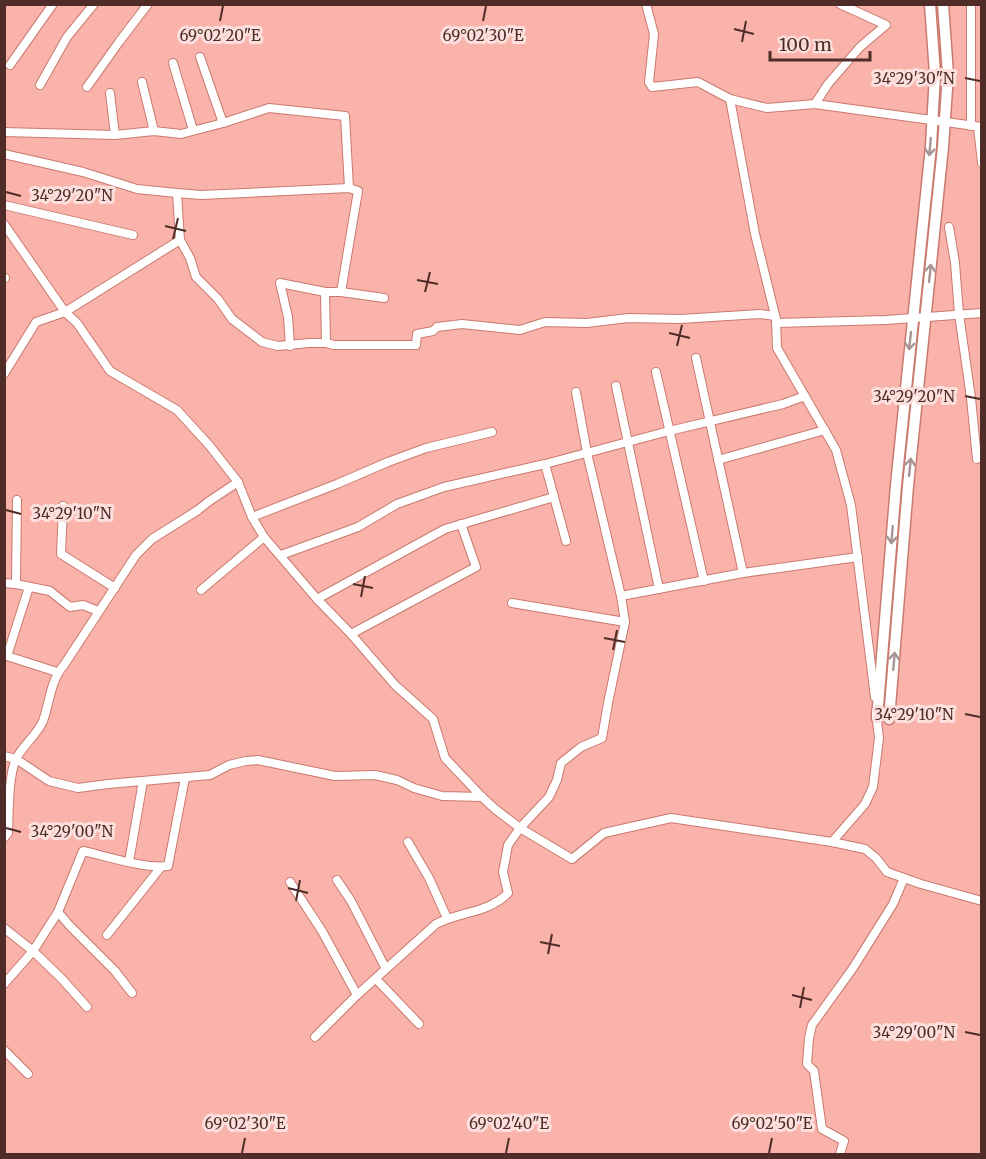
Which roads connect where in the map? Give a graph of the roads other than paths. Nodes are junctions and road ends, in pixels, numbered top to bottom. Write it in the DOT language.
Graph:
graph roads {
  1 [pos="53,4"];
  2 [pos="94,4"];
  3 [pos="148,4"];
  4 [pos="646,4"];
  5 [pos="840,4"];
  6 [pos="930,4"];
  7 [pos="943,4"];
  8 [pos="971,4"];
  9 [pos="200,57"];
  10 [pos="174,63"];
  11 [pos="10,65"];
  12 [pos="142,82"];
  13 [pos="40,85"];
  14 [pos="87,87"];
  15 [pos="110,93"];
  16 [pos="730,99"];
  17 [pos="815,104"];
  18 [pos="932,120"];
  19 [pos="945,122"];
  20 [pos="223,123"];
  21 [pos="977,126"];
  22 [pos="193,130"];
  23 [pos="154,131"];
  24 [pos="4,132"];
  25 [pos="115,135"];
  26 [pos="4,154"];
  27 [pos="981,163"];
  28 [pos="349,188"];
  29 [pos="177,193"];
  30 [pos="4,204"];
  31 [pos="4,224"];
  32 [pos="949,227"];
  33 [pos="133,235"];
  34 [pos="180,240"];
  35 [pos="325,291"];
  36 [pos="341,292"];
  37 [pos="384,298"];
  38 [pos="64,312"];
  39 [pos="981,313"];
  40 [pos="959,314"];
  41 [pos="925,316"];
  42 [pos="912,317"];
  43 [pos="775,320"];
  44 [pos="326,344"];
  45 [pos="290,346"];
  46 [pos="696,357"];
  47 [pos="656,372"];
  48 [pos="4,374"];
  49 [pos="616,386"];
  50 [pos="576,392"];
  51 [pos="805,396"];
  52 [pos="710,422"];
  53 [pos="825,430"];
  54 [pos="492,432"];
  55 [pos="669,432"];
  56 [pos="628,442"];
  57 [pos="587,453"];
  58 [pos="977,459"];
  59 [pos="718,460"];
  60 [pos="545,464"];
  61 [pos="238,482"];
  62 [pos="554,497"];
  63 [pos="17,500"];
  64 [pos="63,506"];
  65 [pos="252,517"];
  66 [pos="461,524"];
  67 [pos="264,537"];
  68 [pos="566,541"];
  69 [pos="281,555"];
  70 [pos="858,557"];
  71 [pos="743,573"];
  72 [pos="704,581"];
  73 [pos="4,583"];
  74 [pos="16,584"];
  75 [pos="29,587"];
  76 [pos="115,588"];
  77 [pos="659,589"];
  78 [pos="201,590"];
  79 [pos="621,596"];
  80 [pos="317,598"];
  81 [pos="512,603"];
  82 [pos="98,612"];
  83 [pos="625,622"];
  84 [pos="351,634"];
  85 [pos="57,672"];
  86 [pos="877,718"];
  87 [pos="889,719"];
  88 [pos="4,756"];
  89 [pos="16,759"];
  90 [pos="8,777"];
  91 [pos="185,778"];
  92 [pos="143,781"];
  93 [pos="482,797"];
  94 [pos="520,828"];
  95 [pos="4,837"];
  96 [pos="408,842"];
  97 [pos="832,842"];
  98 [pos="129,862"];
  99 [pos="161,867"];
  100 [pos="904,878"];
  101 [pos="337,880"];
  102 [pos="290,882"];
  103 [pos="981,901"];
  104 [pos="58,912"];
  105 [pos="447,918"];
  106 [pos="4,928"];
  107 [pos="107,935"];
  108 [pos="33,951"];
  109 [pos="386,969"];
  110 [pos="376,979"];
  111 [pos="4,984"];
  112 [pos="132,993"];
  113 [pos="357,995"];
  114 [pos="87,1007"];
  115 [pos="419,1024"];
  116 [pos="315,1037"];
  117 [pos="4,1050"];
  118 [pos="28,1074"];
  119 [pos="840,1155"];
  1 -- 11 [label="street"];
  2 -- 13 [label="street"];
  3 -- 14 [label="street"];
  4 -- 16 [label="street"];
  5 -- 17 [label="street"];
  6 -- 18 [label="main road"];
  7 -- 19 [label="main road"];
  8 -- 21 [label="street"];
  9 -- 20 [label="street"];
  10 -- 22 [label="street"];
  12 -- 23 [label="street"];
  15 -- 25 [label="street"];
  16 -- 17 [label="street"];
  16 -- 43 [label="street"];
  17 -- 18 [label="street"];
  18 -- 19 [label="street"];
  18 -- 42 [label="main road, one-way"];
  19 -- 21 [label="street"];
  41 -- 19 [label="main road, one-way"];
  20 -- 22 [label="street"];
  20 -- 28 [label="street"];
  21 -- 27 [label="street"];
  22 -- 23 [label="street"];
  23 -- 25 [label="street"];
  24 -- 25 [label="street"];
  26 -- 29 [label="street"];
  28 -- 29 [label="street"];
  28 -- 36 [label="street"];
  29 -- 34 [label="street"];
  30 -- 33 [label="street"];
  31 -- 38 [label="street"];
  32 -- 40 [label="street"];
  34 -- 38 [label="street"];
  34 -- 45 [label="street"];
  35 -- 36 [label="street"];
  35 -- 44 [label="street"];
  35 -- 45 [label="street"];
  36 -- 37 [label="street"];
  38 -- 48 [label="street"];
  38 -- 61 [label="street"];
  39 -- 40 [label="street"];
  40 -- 41 [label="street"];
  40 -- 58 [label="street"];
  41 -- 42 [label="street"];
  87 -- 41 [label="main road, one-way"];
  42 -- 43 [label="street"];
  42 -- 86 [label="main road, one-way"];
  43 -- 44 [label="street"];
  43 -- 51 [label="street"];
  44 -- 45 [label="street"];
  46 -- 52 [label="street"];
  47 -- 55 [label="street"];
  49 -- 56 [label="street"];
  50 -- 57 [label="street"];
  51 -- 52 [label="street"];
  51 -- 53 [label="street"];
  52 -- 55 [label="street"];
  52 -- 59 [label="street"];
  53 -- 59 [label="street"];
  53 -- 70 [label="street"];
  54 -- 65 [label="street"];
  55 -- 56 [label="street"];
  55 -- 72 [label="street"];
  56 -- 57 [label="street"];
  56 -- 77 [label="street"];
  57 -- 60 [label="street"];
  57 -- 79 [label="street"];
  59 -- 71 [label="street"];
  60 -- 62 [label="street"];
  60 -- 69 [label="street"];
  61 -- 65 [label="street"];
  61 -- 76 [label="street"];
  62 -- 66 [label="street"];
  62 -- 68 [label="street"];
  63 -- 74 [label="street"];
  64 -- 76 [label="street"];
  65 -- 67 [label="street"];
  66 -- 80 [label="street"];
  66 -- 84 [label="street"];
  67 -- 69 [label="street"];
  67 -- 78 [label="street"];
  69 -- 80 [label="street"];
  70 -- 71 [label="street"];
  70 -- 86 [label="street"];
  71 -- 72 [label="street"];
  72 -- 77 [label="street"];
  73 -- 74 [label="street"];
  74 -- 75 [label="street"];
  75 -- 82 [label="street"];
  75 -- 85 [label="street"];
  76 -- 82 [label="street"];
  77 -- 79 [label="street"];
  79 -- 83 [label="street"];
  80 -- 84 [label="street"];
  81 -- 83 [label="street"];
  82 -- 85 [label="street"];
  83 -- 94 [label="street"];
  84 -- 93 [label="street"];
  85 -- 89 [label="street"];
  86 -- 97 [label="street"];
  88 -- 89 [label="street"];
  89 -- 90 [label="street"];
  89 -- 92 [label="street"];
  90 -- 95 [label="street"];
  91 -- 92 [label="street"];
  91 -- 93 [label="street"];
  91 -- 99 [label="street"];
  92 -- 98 [label="street"];
  93 -- 94 [label="street"];
  94 -- 97 [label="street"];
  94 -- 105 [label="street"];
  96 -- 105 [label="street"];
  97 -- 100 [label="street"];
  98 -- 99 [label="street"];
  98 -- 104 [label="street"];
  99 -- 107 [label="street"];
  100 -- 103 [label="street"];
  100 -- 119 [label="street"];
  101 -- 109 [label="street"];
  102 -- 113 [label="street"];
  104 -- 108 [label="street"];
  104 -- 112 [label="street"];
  105 -- 109 [label="street"];
  106 -- 108 [label="street"];
  108 -- 111 [label="street"];
  108 -- 114 [label="street"];
  109 -- 110 [label="street"];
  110 -- 113 [label="street"];
  110 -- 115 [label="street"];
  113 -- 116 [label="street"];
  117 -- 118 [label="street"];
}
